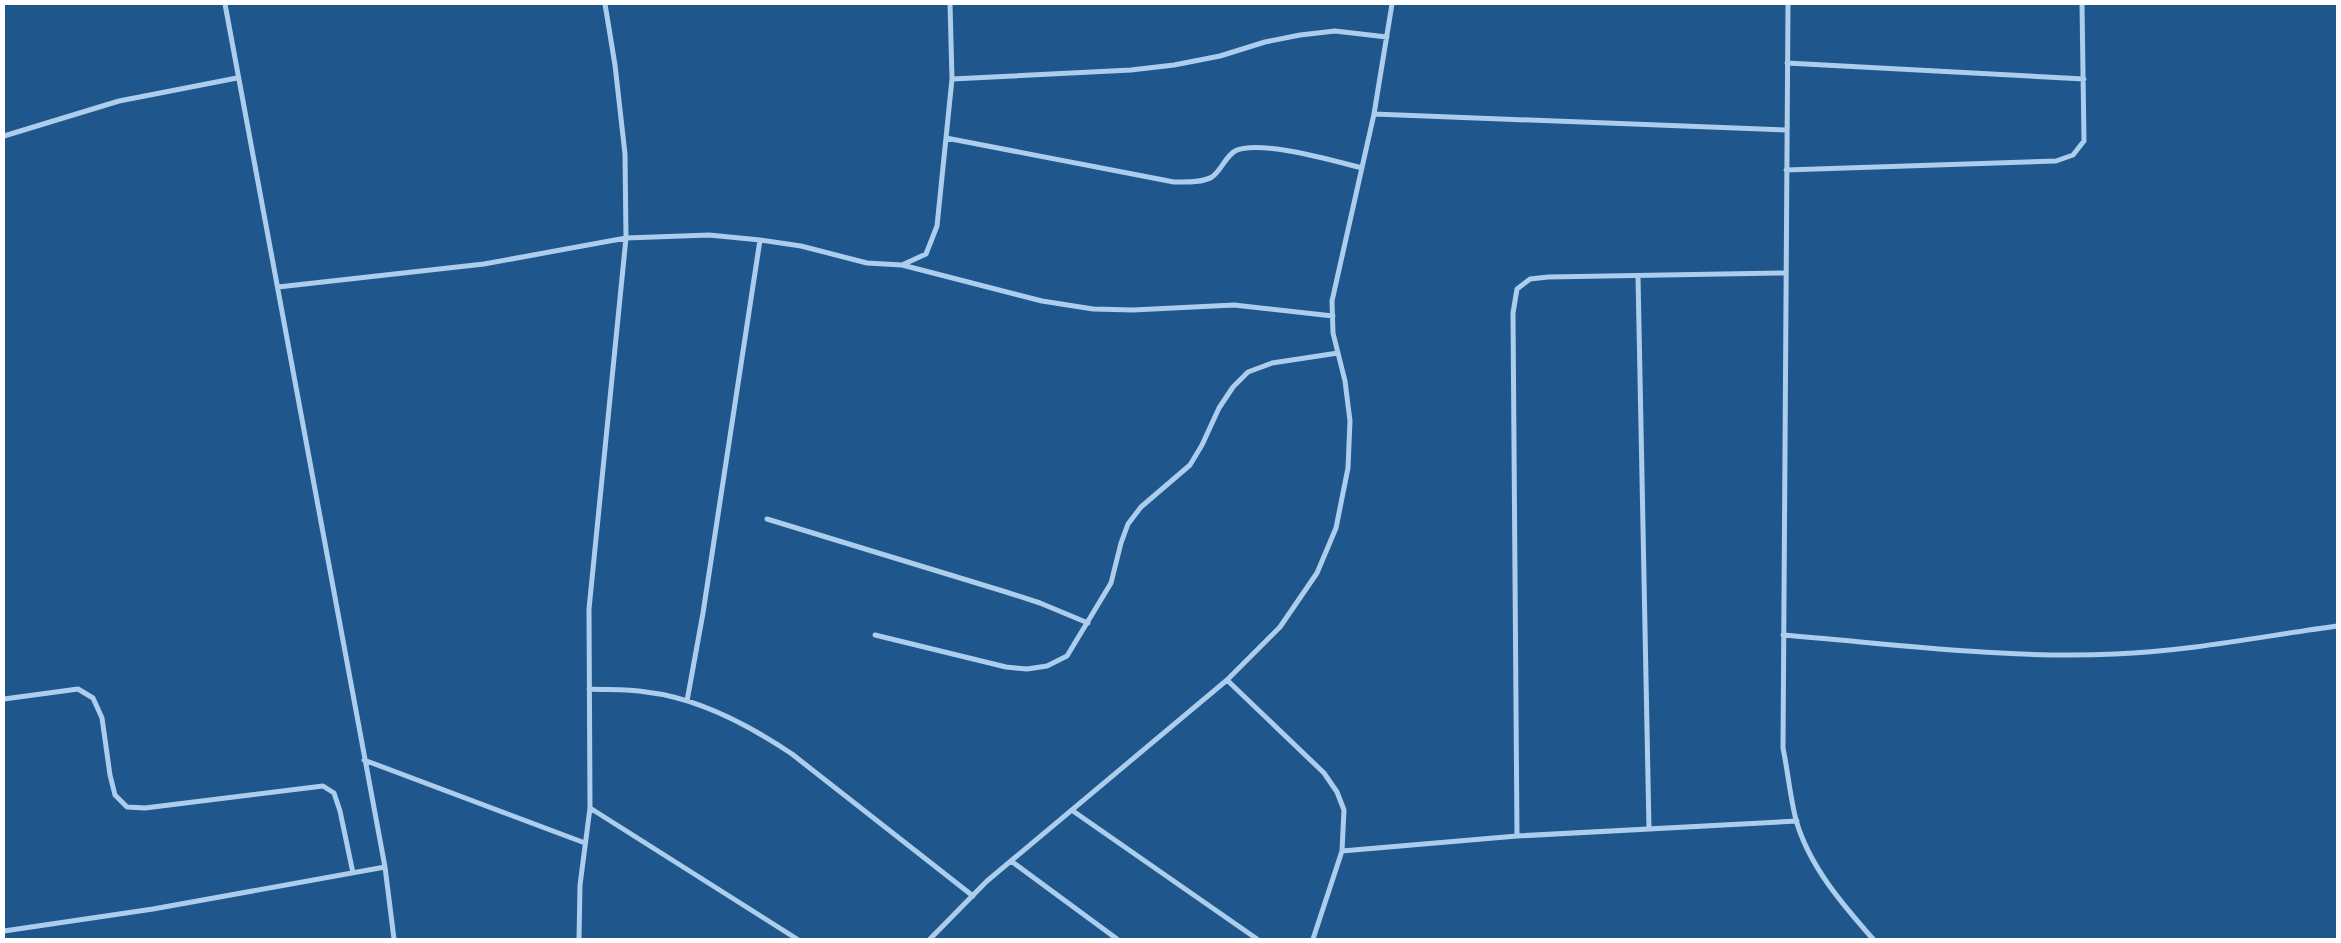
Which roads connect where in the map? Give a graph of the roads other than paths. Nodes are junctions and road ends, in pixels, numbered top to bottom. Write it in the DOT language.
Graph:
graph roads {
  1 [pos="225,4"];
  2 [pos="605,4"];
  3 [pos="950,4"];
  4 [pos="1392,4"];
  5 [pos="1788,4"];
  6 [pos="2082,4"];
  7 [pos="1387,37"];
  8 [pos="1787,63"];
  9 [pos="238,78"];
  10 [pos="952,79"];
  11 [pos="2084,79"];
  12 [pos="1374,114"];
  13 [pos="1786,130"];
  14 [pos="4,136"];
  15 [pos="946,138"];
  16 [pos="1362,168"];
  17 [pos="1786,170"];
  18 [pos="626,238"];
  19 [pos="760,240"];
  20 [pos="902,265"];
  21 [pos="1785,273"];
  22 [pos="1638,276"];
  23 [pos="278,287"];
  24 [pos="1332,316"];
  25 [pos="1338,353"];
  26 [pos="767,519"];
  27 [pos="1088,623"];
  28 [pos="2337,626"];
  29 [pos="875,635"];
  30 [pos="1782,635"];
  31 [pos="1227,680"];
  32 [pos="589,689"];
  33 [pos="4,699"];
  34 [pos="687,701"];
  35 [pos="364,760"];
  36 [pos="590,808"];
  37 [pos="1073,811"];
  38 [pos="1796,821"];
  39 [pos="1650,829"];
  40 [pos="1517,836"];
  41 [pos="584,842"];
  42 [pos="1342,851"];
  43 [pos="1011,861"];
  44 [pos="385,867"];
  45 [pos="353,873"];
  46 [pos="973,896"];
  47 [pos="4,931"];
  48 [pos="394,939"];
  49 [pos="580,939"];
  50 [pos="797,939"];
  51 [pos="930,939"];
  52 [pos="1117,939"];
  53 [pos="1257,939"];
  54 [pos="1313,939"];
  55 [pos="1873,939"];
  1 -- 9 [label="street"];
  2 -- 18 [label="street"];
  3 -- 10 [label="street"];
  4 -- 7 [label="street"];
  5 -- 8 [label="street"];
  6 -- 11 [label="street"];
  7 -- 10 [label="street"];
  7 -- 12 [label="street"];
  8 -- 11 [label="street"];
  8 -- 13 [label="street"];
  9 -- 14 [label="street"];
  9 -- 23 [label="street"];
  10 -- 15 [label="street"];
  11 -- 17 [label="street"];
  12 -- 13 [label="street"];
  12 -- 16 [label="street"];
  13 -- 17 [label="street"];
  15 -- 16 [label="street"];
  15 -- 20 [label="street"];
  16 -- 24 [label="street"];
  17 -- 21 [label="street"];
  18 -- 19 [label="street"];
  18 -- 23 [label="street"];
  18 -- 32 [label="street"];
  19 -- 20 [label="street"];
  19 -- 34 [label="street"];
  20 -- 24 [label="street"];
  21 -- 22 [label="street"];
  21 -- 30 [label="street"];
  22 -- 39 [label="street"];
  22 -- 40 [label="street"];
  23 -- 35 [label="street"];
  24 -- 25 [label="street"];
  25 -- 27 [label="street"];
  25 -- 31 [label="street"];
  26 -- 27 [label="street"];
  27 -- 29 [label="street"];
  28 -- 30 [label="street"];
  30 -- 38 [label="street"];
  31 -- 37 [label="street"];
  31 -- 42 [label="street"];
  32 -- 34 [label="street"];
  32 -- 36 [label="street"];
  33 -- 45 [label="street"];
  34 -- 46 [label="street"];
  35 -- 41 [label="street"];
  35 -- 44 [label="street"];
  36 -- 41 [label="street"];
  36 -- 50 [label="street"];
  37 -- 43 [label="street"];
  37 -- 53 [label="street"];
  38 -- 39 [label="street"];
  38 -- 55 [label="street"];
  39 -- 40 [label="street"];
  40 -- 42 [label="street"];
  41 -- 49 [label="street"];
  42 -- 54 [label="street"];
  43 -- 46 [label="street"];
  43 -- 52 [label="street"];
  44 -- 45 [label="street"];
  44 -- 48 [label="street"];
  45 -- 47 [label="street"];
  46 -- 51 [label="street"];
}
